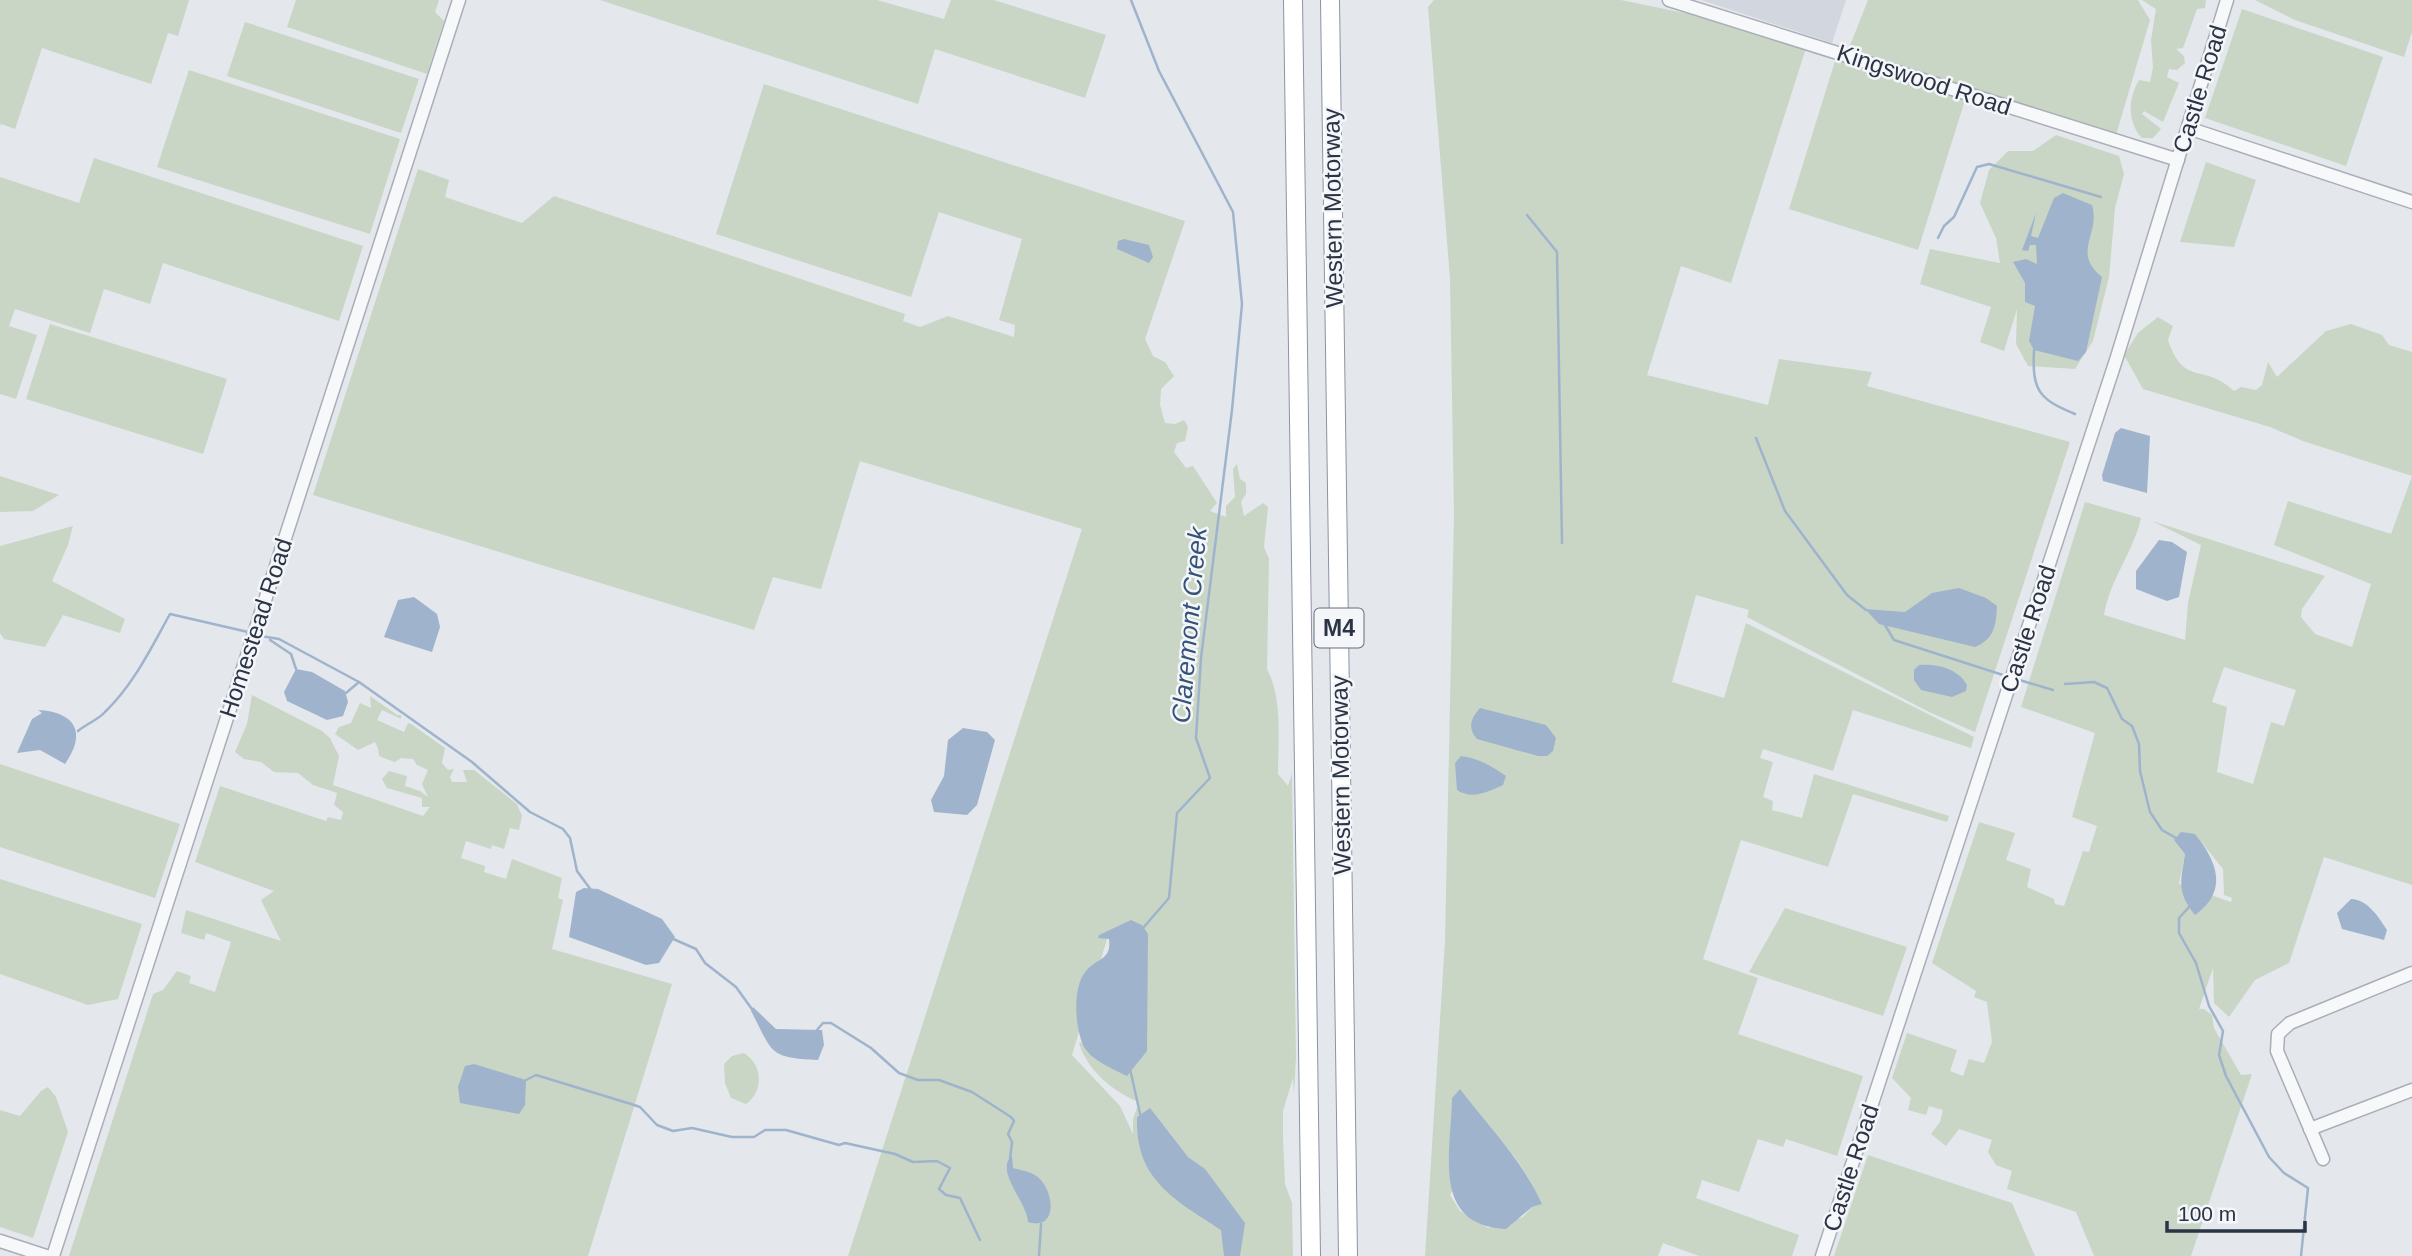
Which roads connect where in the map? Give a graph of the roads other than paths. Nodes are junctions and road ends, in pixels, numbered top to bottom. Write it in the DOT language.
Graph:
graph roads {
  1 [pos="459,0"];
  2 [pos="1293,0"];
  3 [pos="1330,0"];
  4 [pos="1669,0"];
  5 [pos="2227,0"];
  6 [pos="2188,128"];
  7 [pos="2178,160"];
  8 [pos="2412,202"];
  9 [pos="2412,973"];
  10 [pos="2412,1090"];
  11 [pos="2311,1129"];
  12 [pos="2323,1159"];
  13 [pos="0,1241"];
  14 [pos="46,1256"];
  15 [pos="53,1256"];
  16 [pos="1311,1256"];
  17 [pos="1348,1256"];
  18 [pos="1822,1256"];
  1 -- 15 [label="street, Homestead Road"];
  2 -- 16 [label="highway, Western Motorway / M4"];
  3 -- 17 [label="highway, Western Motorway / M4"];
  4 -- 7 [label="street, Kingswood Road"];
  5 -- 6 [label="street, Castle Road"];
  6 -- 7 [label="street, Castle Road"];
  6 -- 8 [label="street"];
  7 -- 18 [label="street, Castle Road"];
  9 -- 11 [label="street"];
  10 -- 11 [label="street"];
  11 -- 12 [label="street"];
  13 -- 14 [label="street"];
}
